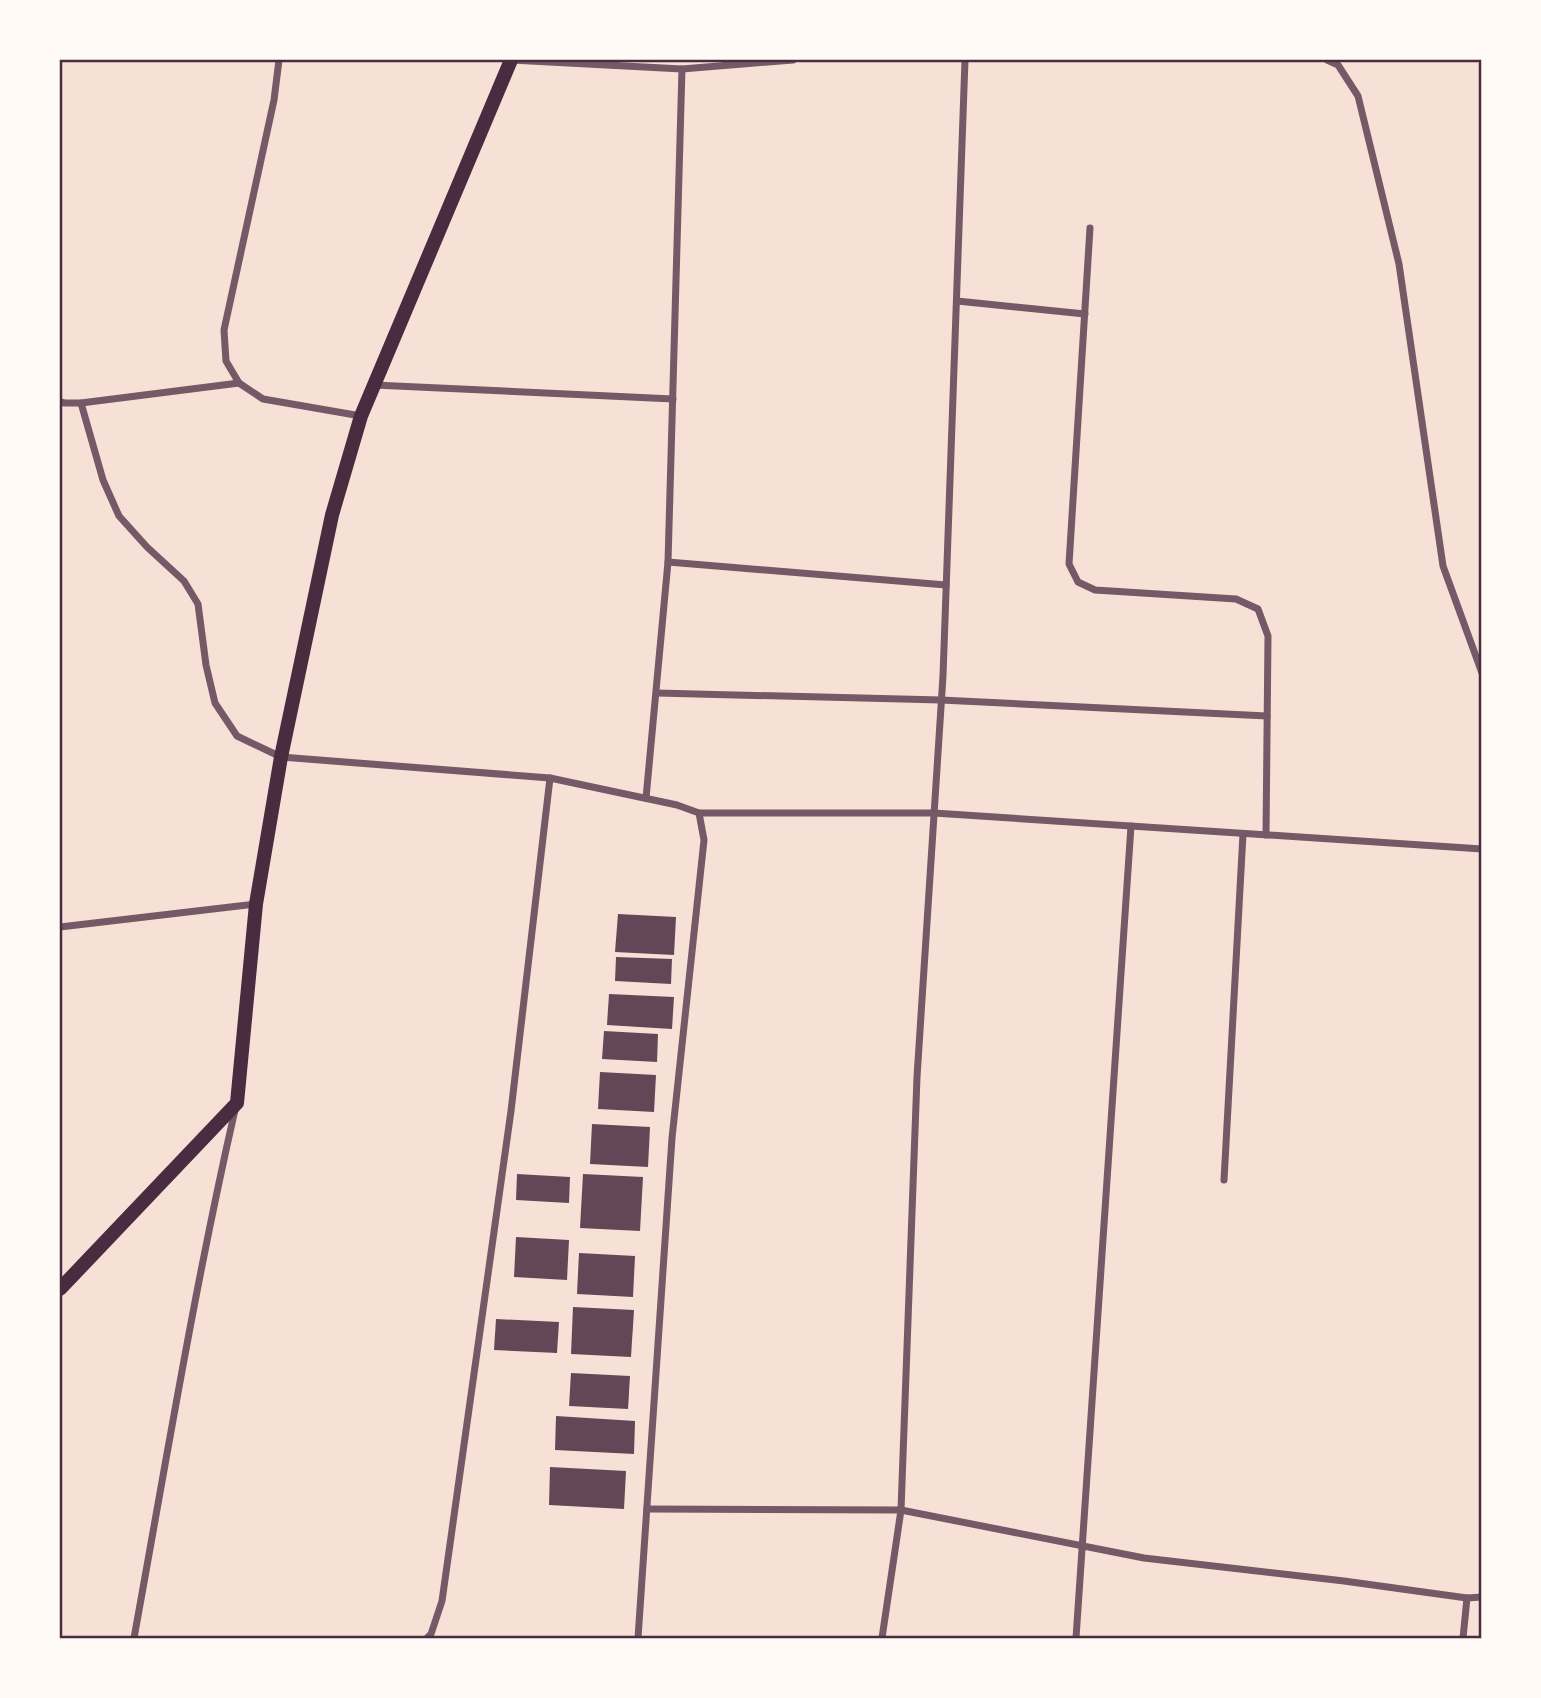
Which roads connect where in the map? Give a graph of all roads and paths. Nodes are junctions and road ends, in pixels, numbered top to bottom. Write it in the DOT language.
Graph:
graph roads {
  1 [pos="279,60"];
  2 [pos="511,60"];
  3 [pos="793,60"];
  4 [pos="965,60"];
  5 [pos="1327,60"];
  6 [pos="682,69"];
  7 [pos="1090,228"];
  8 [pos="957,301"];
  9 [pos="1085,314"];
  10 [pos="239,383"];
  11 [pos="374,385"];
  12 [pos="673,400"];
  13 [pos="60,402"];
  14 [pos="81,403"];
  15 [pos="361,416"];
  16 [pos="668,562"];
  17 [pos="946,585"];
  18 [pos="1482,673"];
  19 [pos="657,693"];
  20 [pos="942,700"];
  21 [pos="1267,716"];
  22 [pos="281,758"];
  23 [pos="550,778"];
  24 [pos="646,798"];
  25 [pos="699,813"];
  26 [pos="934,813"];
  27 [pos="1130,826"];
  28 [pos="1243,834"];
  29 [pos="1266,835"];
  30 [pos="1482,849"];
  31 [pos="256,904"];
  32 [pos="60,927"];
  33 [pos="237,1103"];
  34 [pos="1224,1180"];
  35 [pos="60,1289"];
  36 [pos="647,1509"];
  37 [pos="901,1510"];
  38 [pos="1083,1547"];
  39 [pos="1482,1597"];
  40 [pos="1466,1598"];
  41 [pos="134,1639"];
  42 [pos="427,1639"];
  43 [pos="638,1639"];
  44 [pos="882,1639"];
  45 [pos="1076,1639"];
  46 [pos="1463,1639"];
  1 -- 10 [label="street"];
  2 -- 6 [label="street"];
  2 -- 11 [label="main road"];
  3 -- 6 [label="street"];
  4 -- 8 [label="street"];
  5 -- 18 [label="street"];
  6 -- 12 [label="street"];
  7 -- 9 [label="street"];
  8 -- 9 [label="street"];
  8 -- 17 [label="street"];
  9 -- 21 [label="street"];
  10 -- 14 [label="street"];
  10 -- 15 [label="street"];
  11 -- 12 [label="street"];
  11 -- 15 [label="main road"];
  12 -- 16 [label="street"];
  13 -- 14 [label="street"];
  14 -- 22 [label="street"];
  15 -- 22 [label="main road"];
  16 -- 17 [label="street"];
  16 -- 19 [label="street"];
  17 -- 20 [label="street"];
  19 -- 20 [label="street"];
  19 -- 24 [label="street"];
  20 -- 21 [label="street"];
  20 -- 26 [label="street"];
  21 -- 29 [label="street"];
  22 -- 23 [label="street"];
  22 -- 31 [label="main road"];
  23 -- 24 [label="street"];
  23 -- 42 [label="street"];
  24 -- 25 [label="street"];
  25 -- 26 [label="street"];
  25 -- 36 [label="street"];
  26 -- 27 [label="street"];
  26 -- 37 [label="street"];
  27 -- 28 [label="street"];
  27 -- 38 [label="street"];
  28 -- 29 [label="street"];
  28 -- 34 [label="street"];
  29 -- 30 [label="street"];
  31 -- 32 [label="street"];
  31 -- 33 [label="main road"];
  33 -- 35 [label="main road"];
  33 -- 41 [label="street"];
  36 -- 37 [label="street"];
  36 -- 43 [label="street"];
  37 -- 38 [label="street"];
  37 -- 44 [label="street"];
  38 -- 40 [label="street"];
  38 -- 45 [label="street"];
  39 -- 40 [label="street"];
  40 -- 46 [label="street"];
}
